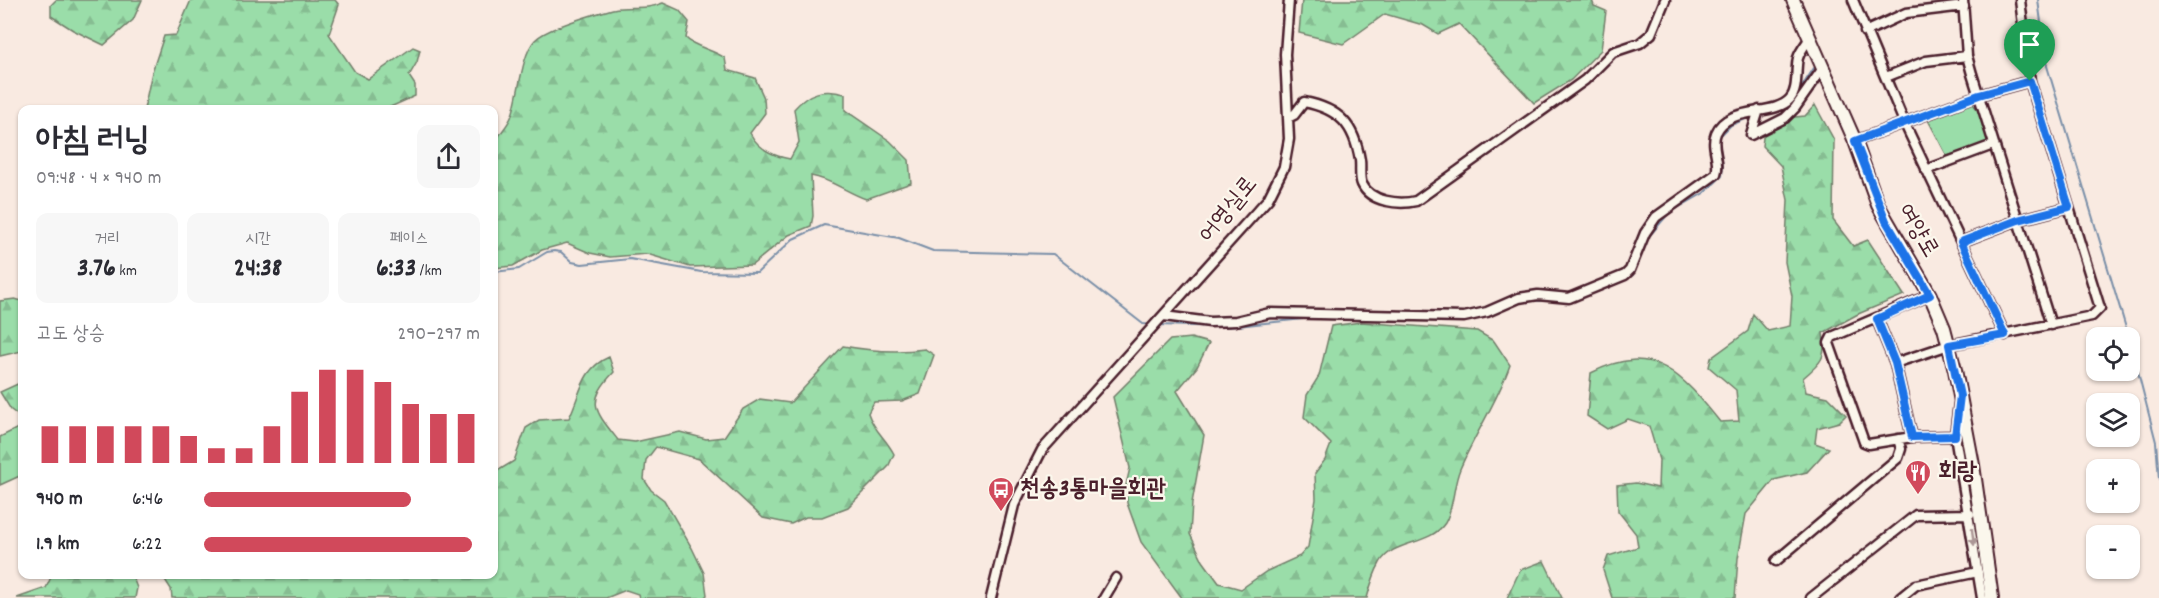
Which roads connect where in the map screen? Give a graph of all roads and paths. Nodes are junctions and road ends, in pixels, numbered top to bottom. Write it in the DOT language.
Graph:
graph roads {
  1 [pos="1289,0"];
  2 [pos="1665,0"];
  3 [pos="1853,0"];
  4 [pos="2020,0"];
  5 [pos="1795,1"];
  6 [pos="1964,3"];
  7 [pos="1865,32"];
  8 [pos="1810,38"];
  9 [pos="1967,56"];
  10 [pos="1823,68"];
  11 [pos="1886,77"];
  12 [pos="2030,81"];
  13 [pos="1979,95"];
  14 [pos="1759,110"];
  15 [pos="1288,118"];
  16 [pos="1904,122"];
  17 [pos="1855,141"];
  18 [pos="1993,145"];
  19 [pos="1926,170"];
  20 [pos="2069,207"];
  21 [pos="2018,220"];
  22 [pos="1961,242"];
  23 [pos="1930,295"];
  24 [pos="1162,317"];
  25 [pos="1877,319"];
  26 [pos="2051,325"];
  27 [pos="2005,335"];
  28 [pos="1949,345"];
  29 [pos="1895,363"];
  30 [pos="1960,396"];
  31 [pos="1955,436"];
  32 [pos="1912,437"];
  33 [pos="1898,439"];
  34 [pos="1970,514"];
  35 [pos="1776,561"];
  36 [pos="1977,572"];
  37 [pos="1116,578"];
  38 [pos="991,598"];
  39 [pos="1104,598"];
  40 [pos="1810,598"];
  41 [pos="1900,598"];
  42 [pos="1982,598"];
  43 [pos="1992,598"];
  1 -- 15 [label="street, 어영실로"];
  2 -- 15 [label="street"];
  3 -- 7 [label="street"];
  4 -- 12 [label="street"];
  5 -- 8 [label="street, 여양로"];
  6 -- 7 [label="street"];
  6 -- 9 [label="street"];
  7 -- 11 [label="street"];
  8 -- 10 [label="street, 여양로"];
  8 -- 14 [label="street"];
  9 -- 11 [label="street"];
  9 -- 13 [label="street"];
  10 -- 14 [label="street"];
  10 -- 17 [label="street, 여양로"];
  11 -- 16 [label="street"];
  12 -- 13 [label="street"];
  12 -- 20 [label="street"];
  13 -- 16 [label="street"];
  13 -- 18 [label="street"];
  14 -- 24 [label="street"];
  15 -- 24 [label="street, 어영실로"];
  16 -- 17 [label="street"];
  16 -- 19 [label="street"];
  17 -- 23 [label="street, 여양로"];
  18 -- 19 [label="street"];
  18 -- 21 [label="street"];
  19 -- 22 [label="street"];
  20 -- 21 [label="street"];
  20 -- 26 [label="street"];
  21 -- 22 [label="street"];
  21 -- 26 [label="street"];
  22 -- 27 [label="street"];
  23 -- 25 [label="street"];
  23 -- 28 [label="street, 여양로"];
  24 -- 38 [label="street, 어영실로"];
  25 -- 29 [label="street"];
  25 -- 33 [label="street"];
  26 -- 27 [label="street"];
  27 -- 28 [label="street"];
  28 -- 29 [label="street"];
  28 -- 30 [label="street, 여양로"];
  29 -- 32 [label="street"];
  30 -- 31 [label="street"];
  30 -- 43 [label="street, 여양로"];
  31 -- 32 [label="street"];
  31 -- 34 [label="street"];
  32 -- 33 [label="street"];
  33 -- 35 [label="street"];
  34 -- 36 [label="street, one-way"];
  34 -- 40 [label="street"];
  36 -- 41 [label="street"];
  36 -- 42 [label="street"];
  37 -- 39 [label="street"];
}
